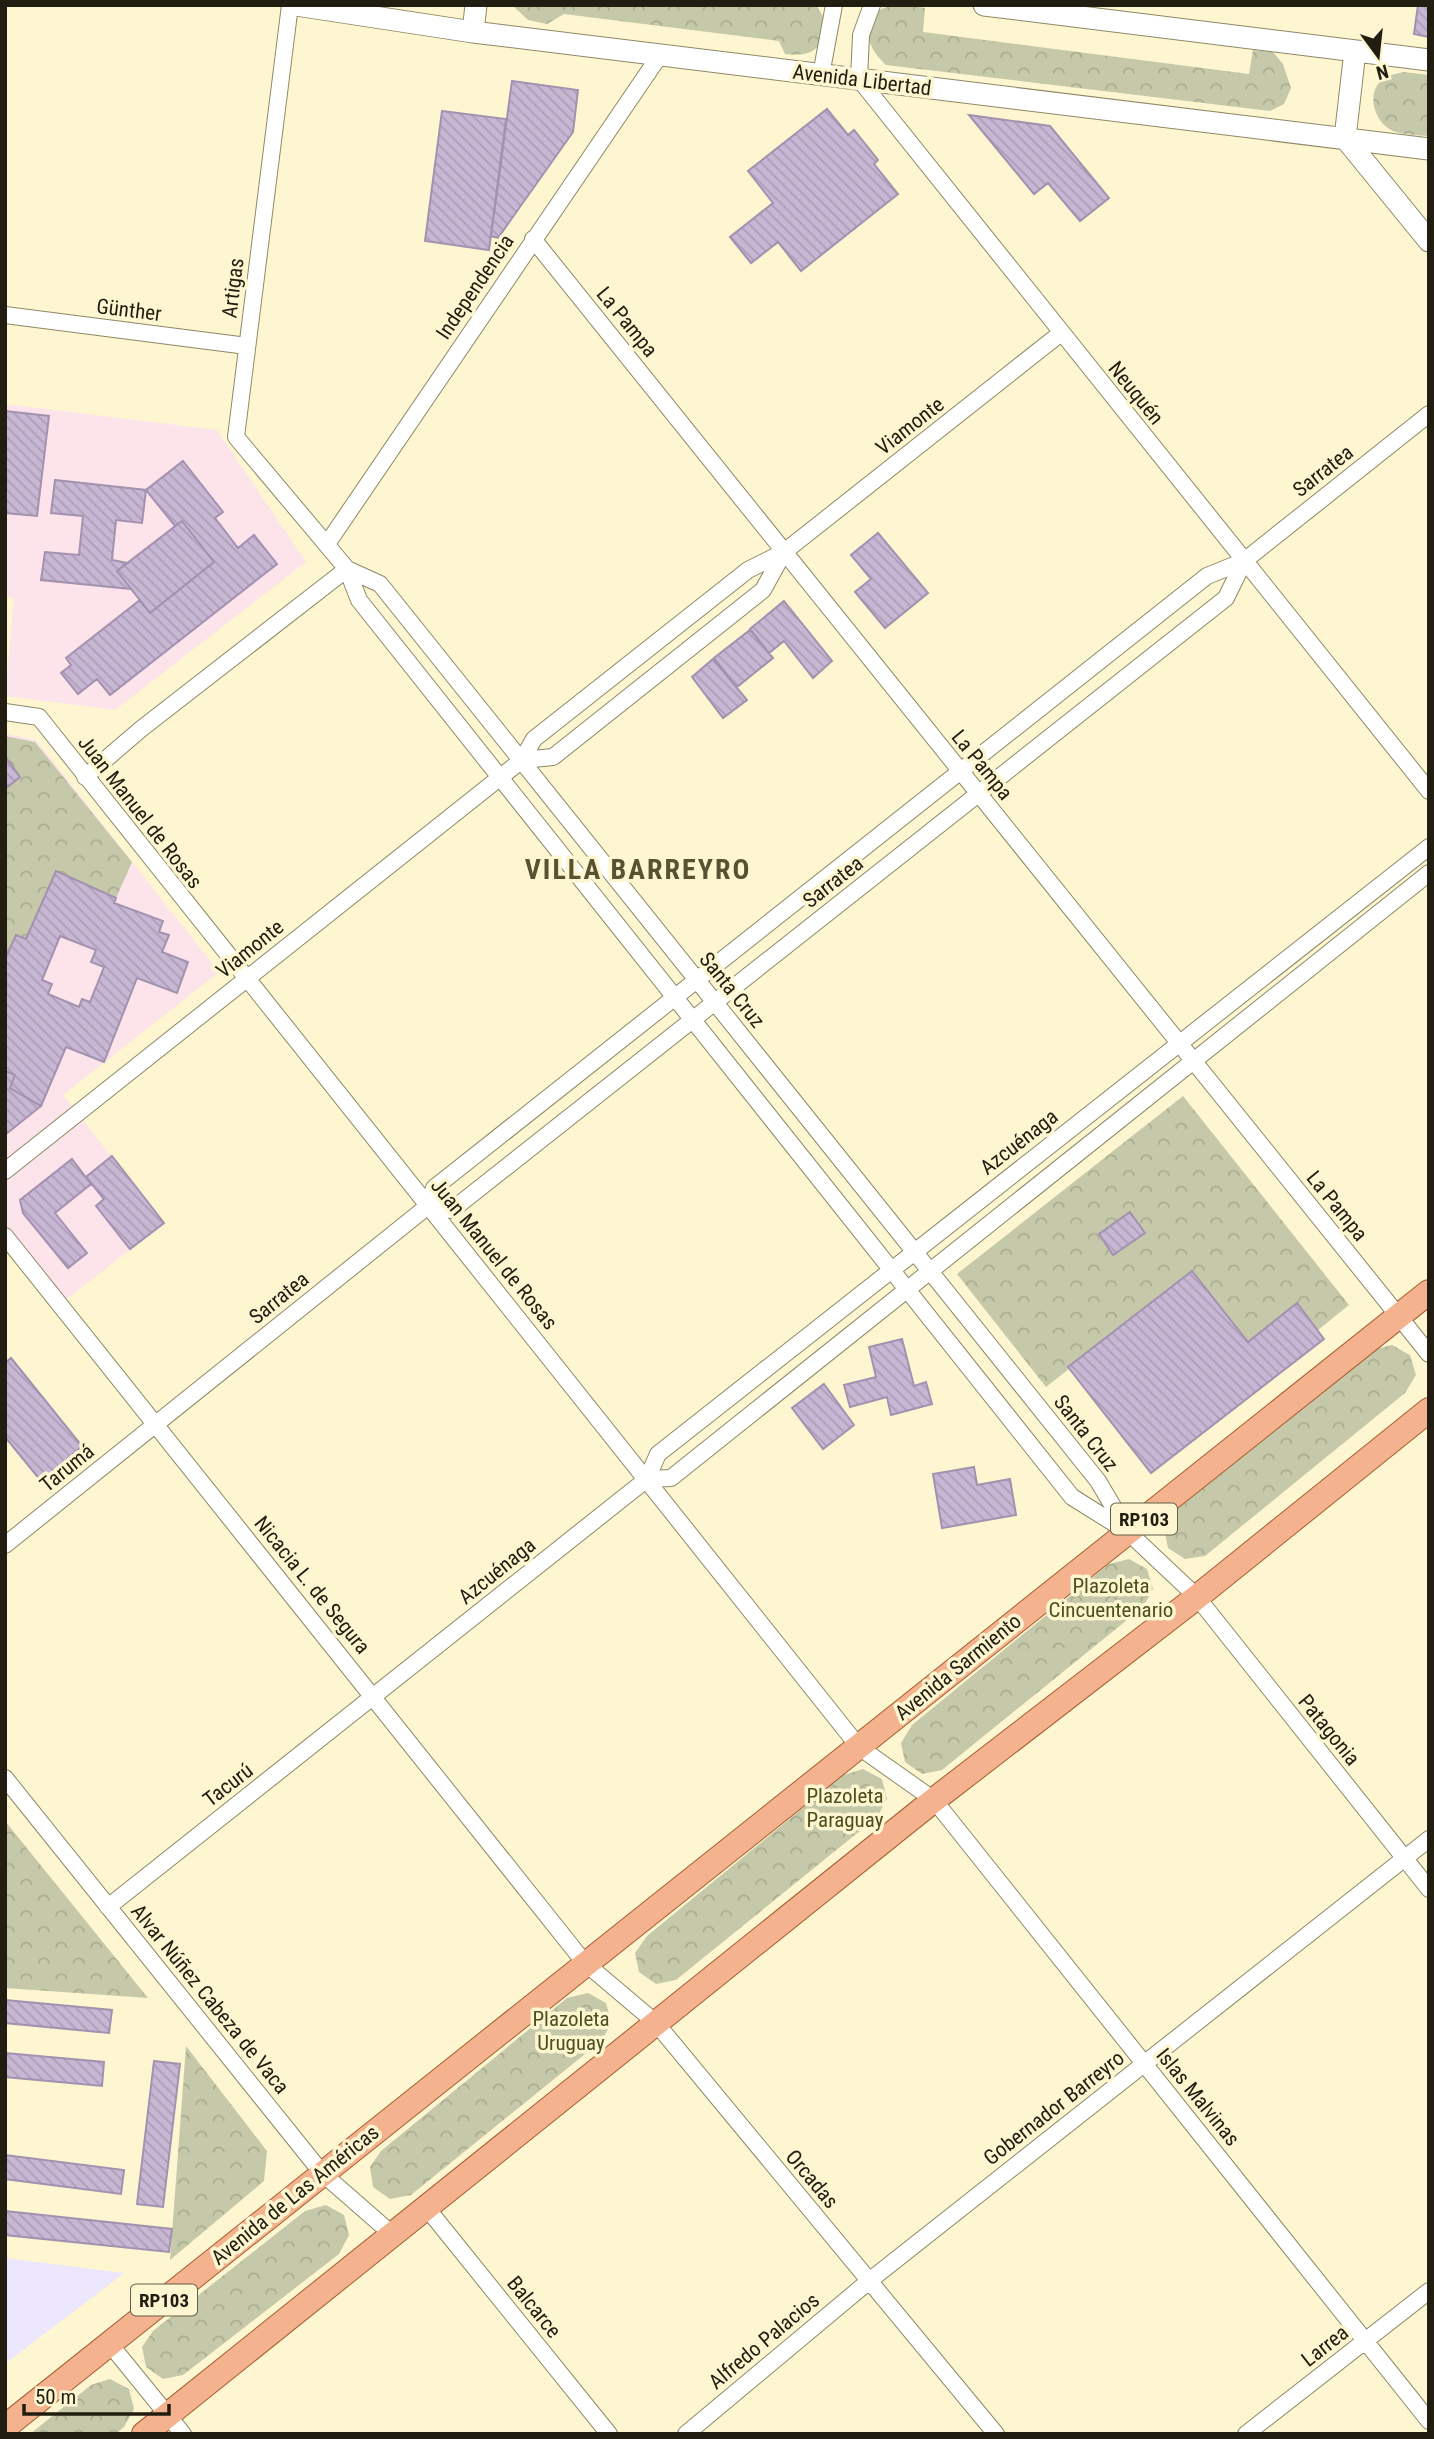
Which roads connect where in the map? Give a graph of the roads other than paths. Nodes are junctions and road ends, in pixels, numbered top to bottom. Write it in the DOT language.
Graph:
graph roads {
  1 [pos="290,5"];
  2 [pos="296,5"];
  3 [pos="476,5"];
  4 [pos="834,5"];
  5 [pos="872,5"];
  6 [pos="984,5"];
  7 [pos="473,32"];
  8 [pos="1355,51"];
  9 [pos="660,55"];
  10 [pos="1429,60"];
  11 [pos="821,75"];
  12 [pos="859,79"];
  13 [pos="1345,138"];
  14 [pos="1429,149"];
  15 [pos="533,239"];
  16 [pos="1429,241"];
  17 [pos="5,315"];
  18 [pos="1062,333"];
  19 [pos="247,346"];
  20 [pos="1429,414"];
  21 [pos="327,544"];
  22 [pos="784,552"];
  23 [pos="1244,561"];
  24 [pos="348,569"];
  25 [pos="5,712"];
  26 [pos="522,760"];
  27 [pos="960,771"];
  28 [pos="85,778"];
  29 [pos="500,778"];
  30 [pos="1429,791"];
  31 [pos="978,794"];
  32 [pos="1429,846"];
  33 [pos="1429,873"];
  34 [pos="247,979"];
  35 [pos="697,980"];
  36 [pos="675,997"];
  37 [pos="715,1002"];
  38 [pos="693,1020"];
  39 [pos="1178,1043"];
  40 [pos="1193,1062"];
  41 [pos="5,1171"];
  42 [pos="428,1206"];
  43 [pos="5,1236"];
  44 [pos="915,1251"];
  45 [pos="892,1270"];
  46 [pos="931,1272"];
  47 [pos="908,1290"];
  48 [pos="1429,1292"];
  49 [pos="1399,1316"];
  50 [pos="1429,1354"];
  51 [pos="1429,1409"];
  52 [pos="156,1423"];
  53 [pos="647,1479"];
  54 [pos="1128,1532"];
  55 [pos="5,1545"];
  56 [pos="1197,1597"];
  57 [pos="374,1696"];
  58 [pos="859,1746"];
  59 [pos="5,1778"];
  60 [pos="934,1800"];
  61 [pos="1429,1839"];
  62 [pos="1405,1858"];
  63 [pos="1429,1889"];
  64 [pos="108,1907"];
  65 [pos="584,1962"];
  66 [pos="656,2023"];
  67 [pos="1144,2064"];
  68 [pos="322,2173"];
  69 [pos="426,2207"];
  70 [pos="393,2235"];
  71 [pos="869,2281"];
  72 [pos="1429,2291"];
  73 [pos="1365,2341"];
  74 [pos="109,2343"];
  75 [pos="1429,2421"];
  76 [pos="175,2424"];
  77 [pos="5,2427"];
  78 [pos="144,2434"];
  79 [pos="609,2434"];
  80 [pos="686,2434"];
  81 [pos="996,2434"];
  82 [pos="1246,2434"];
  1 -- 19 [label="street, Artigas"];
  2 -- 7 [label="main road, Avenida Libertad"];
  3 -- 7 [label="main road"];
  4 -- 11 [label="street"];
  5 -- 12 [label="street"];
  6 -- 8 [label="main road"];
  7 -- 9 [label="main road, Avenida Libertad"];
  8 -- 10 [label="main road"];
  8 -- 13 [label="main road"];
  9 -- 11 [label="main road, Avenida Libertad"];
  9 -- 15 [label="street, Independencia"];
  11 -- 12 [label="main road, Avenida Libertad"];
  12 -- 13 [label="main road, Avenida Libertad"];
  12 -- 18 [label="street, Neuquén"];
  13 -- 14 [label="main road, Avenida Libertad"];
  13 -- 16 [label="main road"];
  15 -- 21 [label="street, Independencia"];
  15 -- 22 [label="street, La Pampa"];
  17 -- 19 [label="street, Günther"];
  18 -- 22 [label="street, Viamonte"];
  18 -- 23 [label="street, Neuquén"];
  19 -- 21 [label="street, Artigas"];
  20 -- 23 [label="street, Sarratea"];
  21 -- 24 [label="street, Santa Cruz"];
  22 -- 26 [label="street, Viamonte"];
  22 -- 26 [label="street, Viamonte"];
  22 -- 27 [label="street, La Pampa"];
  23 -- 27 [label="street, Sarratea"];
  23 -- 30 [label="street, Neuquén"];
  23 -- 31 [label="street, Sarratea"];
  24 -- 26 [label="street, Santa Cruz"];
  24 -- 28 [label="street"];
  24 -- 29 [label="street, Santa Cruz"];
  25 -- 28 [label="street, Juan Manuel de Rosas"];
  26 -- 29 [label="street, Viamonte"];
  26 -- 35 [label="street, Santa Cruz"];
  27 -- 31 [label="street, La Pampa"];
  27 -- 35 [label="street, Sarratea"];
  28 -- 34 [label="street, Juan Manuel de Rosas"];
  29 -- 34 [label="street, Viamonte"];
  29 -- 36 [label="street, Santa Cruz"];
  31 -- 37 [label="street, Sarratea"];
  31 -- 39 [label="street, La Pampa"];
  32 -- 39 [label="street, Azcuénaga"];
  33 -- 40 [label="street, Azcuénaga"];
  34 -- 41 [label="street, Viamonte"];
  34 -- 42 [label="street, Juan Manuel de Rosas"];
  35 -- 36 [label="street, Sarratea"];
  35 -- 37 [label="street, Santa Cruz"];
  36 -- 38 [label="street, Santa Cruz"];
  36 -- 42 [label="street, Sarratea"];
  37 -- 38 [label="street, Sarratea"];
  37 -- 44 [label="street, Santa Cruz"];
  38 -- 42 [label="street, Sarratea"];
  38 -- 45 [label="street, Santa Cruz"];
  39 -- 40 [label="street, La Pampa"];
  39 -- 44 [label="street, Azcuénaga"];
  40 -- 46 [label="street, Azcuénaga"];
  40 -- 49 [label="street, La Pampa"];
  42 -- 52 [label="street, Sarratea"];
  42 -- 53 [label="street, Juan Manuel de Rosas"];
  43 -- 52 [label="street, Nicacia L. de Segura"];
  44 -- 45 [label="street, Azcuénaga"];
  44 -- 46 [label="street, Santa Cruz"];
  45 -- 47 [label="street, Santa Cruz"];
  45 -- 53 [label="street, Azcuénaga"];
  46 -- 47 [label="street, Azcuénaga"];
  46 -- 54 [label="street, Santa Cruz"];
  47 -- 53 [label="street, Azcuénaga"];
  47 -- 54 [label="street, Santa Cruz"];
  48 -- 49 [label="main road, Avenida Sarmiento / RP103"];
  49 -- 50 [label="street, La Pampa"];
  49 -- 54 [label="main road, Avenida Sarmiento / RP103"];
  51 -- 56 [label="main road"];
  52 -- 55 [label="street, Tarumá"];
  52 -- 57 [label="street, Nicacia L. de Segura"];
  53 -- 57 [label="street, Azcuénaga"];
  53 -- 58 [label="street, Juan Manuel de Rosas"];
  54 -- 56 [label="street, Patagonia"];
  54 -- 58 [label="main road, Avenida Sarmiento / RP103"];
  56 -- 60 [label="main road"];
  56 -- 62 [label="street, Patagonia"];
  57 -- 64 [label="street, Tacurú"];
  57 -- 65 [label="street, Nicacia L. de Segura"];
  58 -- 60 [label="street, Juan Manuel de Rosas"];
  58 -- 65 [label="main road, Avenida Sarmiento / RP103"];
  59 -- 64 [label="street, Alvar Núñez Cabeza de Vaca"];
  60 -- 66 [label="main road"];
  60 -- 67 [label="street, Islas Malvinas"];
  61 -- 62 [label="street, Gobernador Barreyro"];
  62 -- 63 [label="street, Patagonia"];
  62 -- 67 [label="street, Gobernador Barreyro"];
  64 -- 68 [label="street, Alvar Núñez Cabeza de Vaca"];
  65 -- 66 [label="street, Orcadas"];
  65 -- 68 [label="main road, Avenida de Las Américas / RP103"];
  66 -- 69 [label="main road"];
  66 -- 71 [label="street, Orcadas"];
  67 -- 71 [label="street, Gobernador Barreyro"];
  67 -- 73 [label="street, Islas Malvinas"];
  68 -- 70 [label="street, Alvar Núñez Cabeza de Vaca"];
  68 -- 74 [label="main road, Avenida de Las Américas / RP103"];
  69 -- 70 [label="main road"];
  69 -- 79 [label="street, Balcarce"];
  70 -- 76 [label="main road"];
  71 -- 80 [label="street, Alfredo Palacios"];
  71 -- 81 [label="street, Orcadas"];
  72 -- 73 [label="street, Larrea"];
  73 -- 75 [label="street, Islas Malvinas"];
  73 -- 82 [label="street, Larrea"];
  74 -- 76 [label="street"];
  74 -- 77 [label="main road, Avenida de Las Américas / RP103"];
  76 -- 78 [label="main road"];
}
